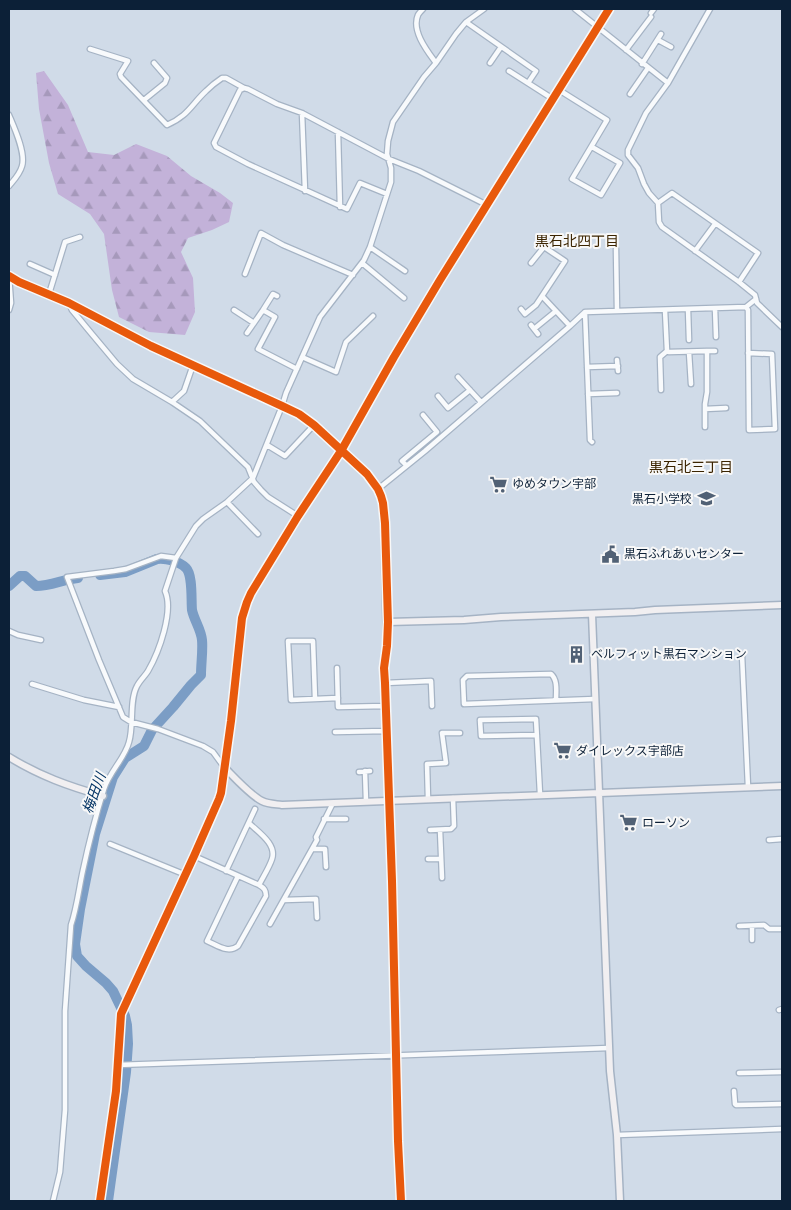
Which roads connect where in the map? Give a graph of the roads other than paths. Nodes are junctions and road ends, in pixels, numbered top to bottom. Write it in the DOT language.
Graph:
graph roads {
  1 [pos="423,9"];
  2 [pos="484,9"];
  3 [pos="575,9"];
  4 [pos="609,9"];
  5 [pos="710,9"];
  6 [pos="652,13"];
  7 [pos="466,22"];
  8 [pos="597,28"];
  9 [pos="661,34"];
  10 [pos="658,40"];
  11 [pos="502,47"];
  12 [pos="672,47"];
  13 [pos="90,49"];
  14 [pos="626,50"];
  15 [pos="154,63"];
  16 [pos="436,63"];
  17 [pos="490,63"];
  18 [pos="642,64"];
  19 [pos="648,68"];
  20 [pos="510,71"];
  21 [pos="528,83"];
  22 [pos="668,83"];
  23 [pos="244,88"];
  24 [pos="558,90"];
  25 [pos="630,94"];
  26 [pos="553,99"];
  27 [pos="144,100"];
  28 [pos="302,113"];
  29 [pos="9,115"];
  30 [pos="338,132"];
  31 [pos="592,147"];
  32 [pos="389,159"];
  33 [pos="9,186"];
  34 [pos="305,191"];
  35 [pos="387,194"];
  36 [pos="658,204"];
  37 [pos="487,205"];
  38 [pos="340,207"];
  39 [pos="715,224"];
  40 [pos="80,237"];
  41 [pos="370,247"];
  42 [pos="616,249"];
  43 [pos="695,251"];
  44 [pos="362,263"];
  45 [pos="531,263"];
  46 [pos="30,264"];
  47 [pos="405,270"];
  48 [pos="245,274"];
  49 [pos="55,275"];
  50 [pos="353,275"];
  51 [pos="9,276"];
  52 [pos="739,282"];
  53 [pos="49,294"];
  54 [pos="276,296"];
  55 [pos="542,296"];
  56 [pos="404,298"];
  57 [pos="756,299"];
  58 [pos="69,303"];
  59 [pos="746,307"];
  60 [pos="715,308"];
  61 [pos="521,309"];
  62 [pos="688,309"];
  63 [pos="9,310"];
  64 [pos="234,310"];
  65 [pos="262,310"];
  66 [pos="665,310"];
  67 [pos="556,311"];
  68 [pos="617,311"];
  69 [pos="278,312"];
  70 [pos="585,312"];
  71 [pos="373,316"];
  72 [pos="275,317"];
  73 [pos="254,323"];
  74 [pos="570,326"];
  75 [pos="782,327"];
  76 [pos="247,333"];
  77 [pos="538,334"];
  78 [pos="716,337"];
  79 [pos="689,340"];
  80 [pos="667,351"];
  81 [pos="715,351"];
  82 [pos="689,352"];
  83 [pos="707,352"];
  84 [pos="748,353"];
  85 [pos="302,357"];
  86 [pos="617,360"];
  87 [pos="194,365"];
  88 [pos="587,367"];
  89 [pos="297,369"];
  90 [pos="458,377"];
  91 [pos="690,384"];
  92 [pos="470,390"];
  93 [pos="661,390"];
  94 [pos="617,393"];
  95 [pos="588,394"];
  96 [pos="438,396"];
  97 [pos="172,402"];
  98 [pos="481,402"];
  99 [pos="282,406"];
  100 [pos="726,408"];
  101 [pos="705,409"];
  102 [pos="423,416"];
  103 [pos="314,425"];
  104 [pos="705,427"];
  105 [pos="592,442"];
  106 [pos="267,445"];
  107 [pos="341,451"];
  108 [pos="406,465"];
  109 [pos="253,478"];
  110 [pos="378,489"];
  111 [pos="227,502"];
  112 [pos="298,516"];
  113 [pos="258,534"];
  114 [pos="176,560"];
  115 [pos="782,605"];
  116 [pos="592,614"];
  117 [pos="388,622"];
  118 [pos="9,631"];
  119 [pos="41,640"];
  120 [pos="387,646"];
  121 [pos="742,655"];
  122 [pos="338,668"];
  123 [pos="385,682"];
  124 [pos="32,684"];
  125 [pos="338,698"];
  126 [pos="315,699"];
  127 [pos="595,699"];
  128 [pos="556,700"];
  129 [pos="385,706"];
  130 [pos="432,706"];
  131 [pos="119,708"];
  132 [pos="131,722"];
  133 [pos="386,731"];
  134 [pos="335,732"];
  135 [pos="460,733"];
  136 [pos="537,735"];
  137 [pos="9,757"];
  138 [pos="224,767"];
  139 [pos="365,771"];
  140 [pos="782,786"];
  141 [pos="748,787"];
  142 [pos="600,793"];
  143 [pos="540,794"];
  144 [pos="103,796"];
  145 [pos="453,798"];
  146 [pos="428,799"];
  147 [pos="389,800"];
  148 [pos="366,801"];
  149 [pos="333,803"];
  150 [pos="255,809"];
  151 [pos="324,819"];
  152 [pos="346,819"];
  153 [pos="249,823"];
  154 [pos="430,830"];
  155 [pos="440,830"];
  156 [pos="782,839"];
  157 [pos="769,840"];
  158 [pos="110,844"];
  159 [pos="312,850"];
  160 [pos="194,856"];
  161 [pos="428,859"];
  162 [pos="441,859"];
  163 [pos="326,868"];
  164 [pos="226,871"];
  165 [pos="186,875"];
  166 [pos="238,876"];
  167 [pos="442,878"];
  168 [pos="259,885"];
  169 [pos="284,900"];
  170 [pos="317,918"];
  171 [pos="270,924"];
  172 [pos="739,926"];
  173 [pos="752,926"];
  174 [pos="782,929"];
  175 [pos="752,940"];
  176 [pos="609,1048"];
  177 [pos="396,1055"];
  178 [pos="121,1065"];
  179 [pos="782,1072"];
  180 [pos="739,1073"];
  181 [pos="734,1091"];
  182 [pos="782,1104"];
  183 [pos="782,1129"];
  184 [pos="617,1135"];
  185 [pos="53,1201"];
  186 [pos="100,1201"];
  187 [pos="400,1201"];
  188 [pos="620,1201"];
  1 -- 16 [label="street"];
  2 -- 7 [label="street"];
  3 -- 8 [label="street"];
  4 -- 8 [label="street"];
  5 -- 22 [label="street"];
  6 -- 14 [label="street"];
  7 -- 11 [label="street"];
  7 -- 16 [label="street"];
  8 -- 14 [label="street"];
  8 -- 24 [label="street"];
  9 -- 10 [label="street"];
  10 -- 12 [label="street"];
  10 -- 18 [label="street"];
  11 -- 17 [label="street"];
  11 -- 21 [label="street"];
  13 -- 27 [label="street"];
  14 -- 18 [label="street"];
  15 -- 27 [label="street"];
  16 -- 32 [label="street"];
  18 -- 19 [label="street"];
  19 -- 22 [label="street"];
  19 -- 25 [label="street"];
  20 -- 21 [label="street"];
  21 -- 26 [label="street"];
  22 -- 36 [label="street"];
  23 -- 27 [label="street"];
  23 -- 28 [label="street"];
  23 -- 34 [label="street"];
  24 -- 26 [label="street"];
  24 -- 31 [label="street"];
  26 -- 37 [label="street"];
  28 -- 30 [label="street"];
  28 -- 34 [label="street"];
  29 -- 33 [label="street"];
  30 -- 32 [label="street"];
  30 -- 38 [label="street"];
  31 -- 31 [label="street"];
  32 -- 35 [label="street"];
  32 -- 37 [label="street"];
  34 -- 38 [label="street"];
  35 -- 38 [label="street"];
  35 -- 41 [label="street"];
  36 -- 39 [label="street"];
  36 -- 43 [label="street"];
  37 -- 107 [label="street"];
  39 -- 43 [label="street"];
  39 -- 52 [label="street"];
  40 -- 49 [label="street"];
  41 -- 44 [label="street"];
  41 -- 47 [label="street"];
  42 -- 68 [label="street"];
  43 -- 52 [label="street"];
  44 -- 50 [label="street"];
  44 -- 56 [label="street"];
  45 -- 55 [label="street"];
  46 -- 49 [label="street"];
  48 -- 50 [label="street"];
  49 -- 53 [label="street"];
  50 -- 85 [label="street"];
  51 -- 53 [label="street"];
  51 -- 63 [label="street"];
  52 -- 57 [label="street"];
  53 -- 58 [label="street"];
  54 -- 65 [label="street"];
  55 -- 61 [label="street"];
  55 -- 67 [label="street"];
  57 -- 59 [label="street"];
  57 -- 75 [label="street"];
  58 -- 87 [label="street"];
  58 -- 97 [label="street"];
  59 -- 60 [label="street"];
  59 -- 84 [label="street"];
  60 -- 62 [label="street"];
  60 -- 78 [label="street"];
  62 -- 66 [label="street"];
  62 -- 79 [label="street"];
  64 -- 73 [label="street"];
  65 -- 72 [label="street"];
  65 -- 73 [label="street"];
  66 -- 68 [label="street"];
  66 -- 80 [label="street"];
  67 -- 74 [label="street"];
  67 -- 77 [label="street"];
  68 -- 70 [label="street"];
  69 -- 72 [label="street"];
  70 -- 74 [label="street"];
  70 -- 88 [label="street"];
  71 -- 85 [label="street"];
  72 -- 89 [label="street"];
  73 -- 76 [label="street"];
  74 -- 98 [label="street"];
  80 -- 82 [label="street"];
  80 -- 93 [label="street"];
  81 -- 83 [label="street"];
  82 -- 83 [label="street"];
  82 -- 91 [label="street"];
  83 -- 101 [label="street"];
  84 -- 84 [label="street"];
  85 -- 89 [label="street"];
  86 -- 88 [label="street"];
  87 -- 97 [label="street"];
  87 -- 99 [label="street"];
  88 -- 95 [label="street"];
  89 -- 99 [label="street"];
  90 -- 92 [label="street"];
  92 -- 96 [label="street"];
  92 -- 98 [label="street"];
  94 -- 95 [label="street"];
  95 -- 105 [label="street"];
  97 -- 109 [label="street"];
  98 -- 108 [label="street"];
  99 -- 103 [label="street"];
  99 -- 106 [label="street"];
  100 -- 101 [label="street"];
  101 -- 104 [label="street"];
  102 -- 108 [label="street"];
  103 -- 106 [label="street"];
  103 -- 107 [label="street"];
  106 -- 109 [label="street"];
  107 -- 110 [label="street"];
  107 -- 112 [label="street"];
  108 -- 110 [label="street"];
  109 -- 111 [label="street"];
  109 -- 112 [label="street"];
  110 -- 117 [label="street"];
  111 -- 113 [label="street"];
  111 -- 114 [label="street"];
  112 -- 138 [label="street"];
  114 -- 131 [label="street"];
  114 -- 132 [label="street"];
  115 -- 116 [label="street"];
  116 -- 117 [label="street"];
  116 -- 127 [label="street"];
  117 -- 120 [label="street"];
  118 -- 119 [label="street"];
  120 -- 123 [label="street"];
  121 -- 141 [label="street"];
  122 -- 125 [label="street"];
  123 -- 129 [label="street"];
  123 -- 130 [label="street"];
  124 -- 131 [label="street"];
  125 -- 126 [label="street"];
  125 -- 129 [label="street"];
  126 -- 126 [label="street"];
  127 -- 128 [label="street"];
  127 -- 142 [label="street"];
  128 -- 128 [label="street"];
  129 -- 133 [label="street"];
  131 -- 132 [label="street"];
  132 -- 138 [label="street"];
  132 -- 144 [label="street"];
  133 -- 134 [label="street"];
  133 -- 147 [label="street"];
  135 -- 146 [label="street"];
  136 -- 136 [label="street"];
  136 -- 143 [label="street"];
  137 -- 144 [label="street"];
  138 -- 149 [label="street"];
  138 -- 160 [label="street"];
  139 -- 148 [label="street"];
  140 -- 141 [label="street"];
  141 -- 142 [label="street"];
  142 -- 143 [label="street"];
  142 -- 176 [label="street"];
  143 -- 145 [label="street"];
  144 -- 185 [label="street"];
  145 -- 146 [label="street"];
  145 -- 155 [label="street"];
  146 -- 147 [label="street"];
  147 -- 148 [label="street"];
  147 -- 177 [label="street"];
  148 -- 149 [label="street"];
  149 -- 151 [label="street"];
  150 -- 153 [label="street"];
  151 -- 152 [label="street"];
  151 -- 159 [label="street"];
  153 -- 164 [label="street"];
  153 -- 168 [label="street"];
  154 -- 155 [label="street"];
  155 -- 162 [label="street"];
  156 -- 157 [label="street"];
  158 -- 165 [label="street"];
  159 -- 163 [label="street"];
  159 -- 169 [label="street"];
  160 -- 164 [label="street"];
  160 -- 165 [label="street"];
  161 -- 162 [label="street"];
  162 -- 167 [label="street"];
  164 -- 166 [label="street"];
  165 -- 178 [label="street"];
  166 -- 168 [label="street"];
  166 -- 168 [label="street"];
  169 -- 170 [label="street"];
  169 -- 171 [label="street"];
  172 -- 173 [label="street"];
  173 -- 174 [label="street"];
  173 -- 175 [label="street"];
  176 -- 177 [label="street"];
  176 -- 184 [label="street"];
  177 -- 178 [label="street"];
  177 -- 187 [label="street"];
  178 -- 186 [label="street"];
  179 -- 180 [label="street"];
  181 -- 182 [label="street"];
  183 -- 184 [label="street"];
  184 -- 188 [label="street"];
}
